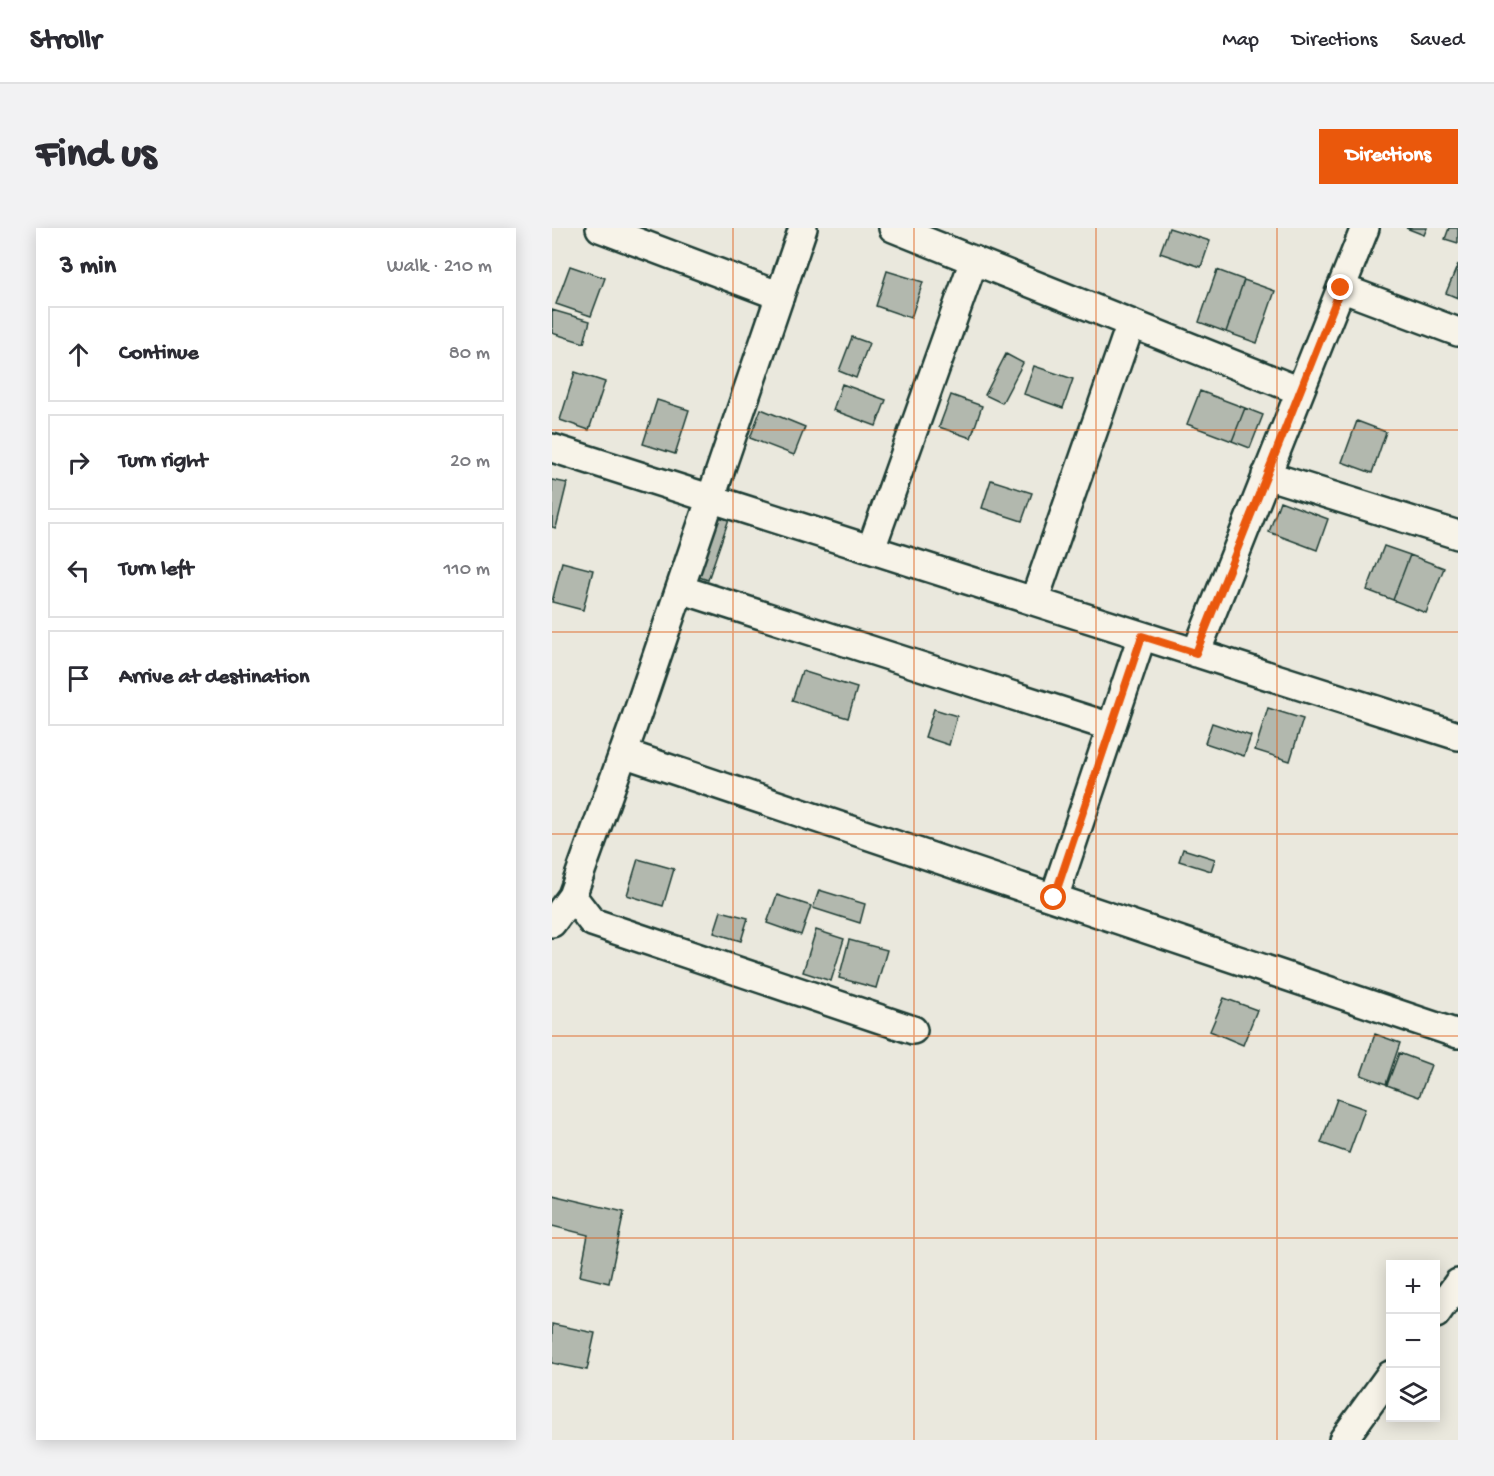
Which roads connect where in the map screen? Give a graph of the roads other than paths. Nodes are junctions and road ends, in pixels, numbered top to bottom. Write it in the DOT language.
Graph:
graph roads {
  1 [pos="600,228"];
  2 [pos="803,228"];
  3 [pos="893,228"];
  4 [pos="1365,228"];
  5 [pos="975,260"];
  6 [pos="1341,288"];
  7 [pos="780,296"];
  8 [pos="1131,323"];
  9 [pos="1458,332"];
  10 [pos="1300,391"];
  11 [pos="552,448"];
  12 [pos="1266,475"];
  13 [pos="711,498"];
  14 [pos="1458,535"];
  15 [pos="871,549"];
  16 [pos="680,589"];
  17 [pos="1034,601"];
  18 [pos="1142,636"];
  19 [pos="1196,653"];
  20 [pos="1111,727"];
  21 [pos="1458,736"];
  22 [pos="623,753"];
  23 [pos="572,896"];
  24 [pos="1054,898"];
  25 [pos="552,923"];
  26 [pos="913,1030"];
  27 [pos="1458,1034"];
  28 [pos="1458,1283"];
  29 [pos="1440,1308"];
  30 [pos="1386,1381"];
  31 [pos="1343,1440"];
  1 -- 7 [label="street"];
  2 -- 7 [label="street"];
  3 -- 5 [label="street"];
  4 -- 6 [label="street"];
  5 -- 8 [label="street"];
  5 -- 15 [label="street"];
  6 -- 9 [label="street"];
  6 -- 10 [label="street"];
  7 -- 13 [label="street"];
  8 -- 10 [label="street"];
  8 -- 17 [label="street"];
  10 -- 12 [label="street"];
  11 -- 13 [label="street"];
  12 -- 14 [label="street"];
  12 -- 19 [label="street"];
  13 -- 15 [label="street"];
  13 -- 16 [label="street"];
  15 -- 17 [label="street"];
  16 -- 20 [label="street"];
  16 -- 22 [label="street"];
  17 -- 18 [label="street"];
  18 -- 19 [label="street"];
  18 -- 20 [label="street"];
  19 -- 21 [label="street"];
  20 -- 24 [label="street"];
  22 -- 23 [label="street"];
  22 -- 24 [label="street"];
  23 -- 25 [label="street"];
  23 -- 26 [label="street"];
  24 -- 27 [label="street"];
  28 -- 29 [label="street"];
  30 -- 31 [label="street"];
}
